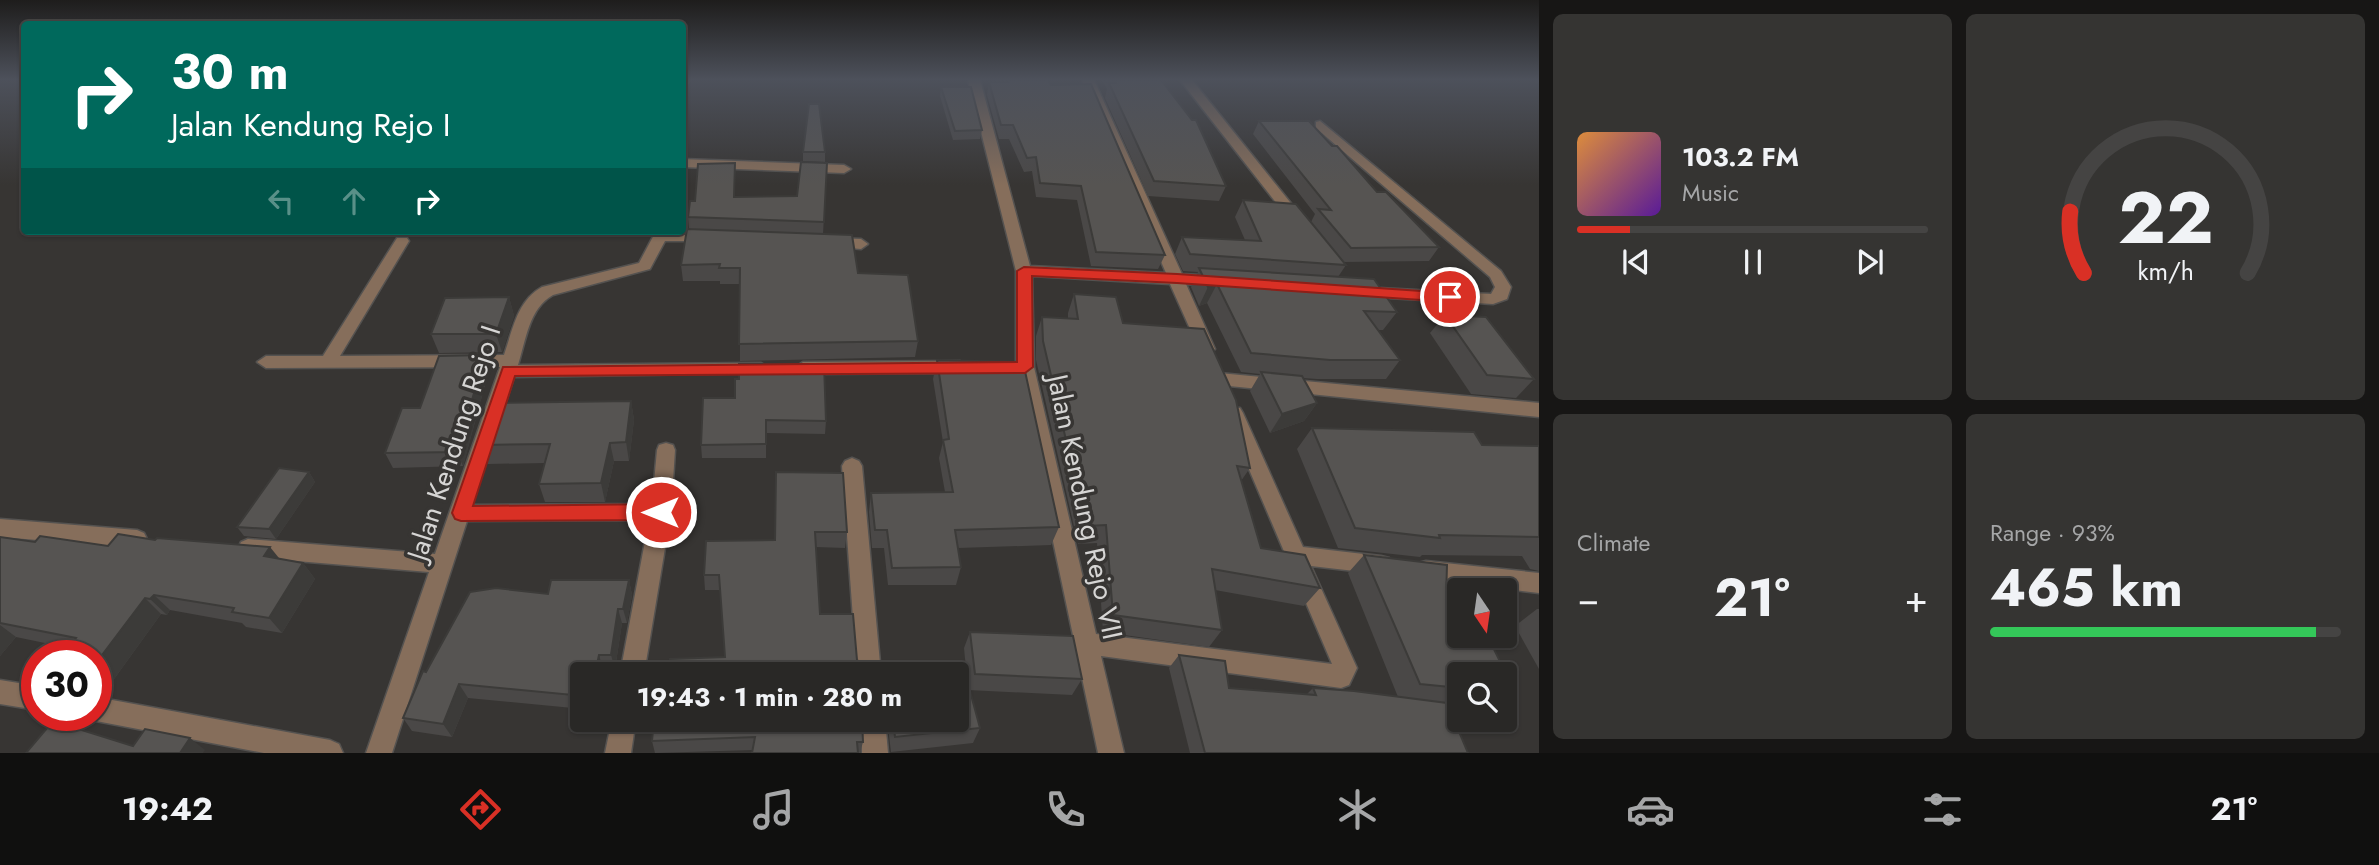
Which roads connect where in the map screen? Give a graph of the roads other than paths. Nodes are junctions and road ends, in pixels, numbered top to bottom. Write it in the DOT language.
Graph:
graph roads {
  1 [pos="983,115"];
  2 [pos="1104,115"];
  3 [pos="1214,115"];
  4 [pos="1320,125"];
  5 [pos="686,163"];
  6 [pos="844,169"];
  7 [pos="1303,228"];
  8 [pos="662,235"];
  9 [pos="686,235"];
  10 [pos="729,238"];
  11 [pos="402,241"];
  12 [pos="808,242"];
  13 [pos="861,244"];
  14 [pos="1024,271"];
  15 [pos="1177,278"];
  16 [pos="1231,282"];
  17 [pos="1346,287"];
  18 [pos="328,361"];
  19 [pos="266,362"];
  20 [pos="510,366"];
  21 [pos="983,367"];
  22 [pos="1219,379"];
  23 [pos="1539,410"];
  24 [pos="666,450"];
  25 [pos="852,466"];
  26 [pos="661,512"];
  27 [pos="461,513"];
  28 [pos="0,528"];
  29 [pos="153,540"];
  30 [pos="222,546"];
  31 [pos="1294,555"];
  32 [pos="444,564"];
  33 [pos="1539,583"];
  34 [pos="1086,643"];
  35 [pos="634,662"];
  36 [pos="868,662"];
  37 [pos="0,692"];
  38 [pos="21,695"];
  39 [pos="112,712"];
  40 [pos="622,732"];
  41 [pos="874,732"];
  42 [pos="330,753"];
  43 [pos="379,753"];
  44 [pos="618,753"];
  45 [pos="875,753"];
  46 [pos="1111,753"];
  1 -- 14 [label="street, Jalan Kendung Rejo VII"];
  2 -- 15 [label="street"];
  3 -- 7 [label="street"];
  4 -- 17 [label="street"];
  5 -- 6 [label="street"];
  8 -- 20 [label="street, Jalan Kendung Rejo I"];
  9 -- 10 [label="street"];
  11 -- 18 [label="street"];
  12 -- 13 [label="street"];
  14 -- 15 [label="street"];
  14 -- 34 [label="street, Jalan Kendung Rejo VII"];
  15 -- 16 [label="street"];
  15 -- 22 [label="street"];
  18 -- 19 [label="street"];
  18 -- 20 [label="street"];
  20 -- 21 [label="street"];
  20 -- 27 [label="street, Jalan Kendung Rejo I"];
  22 -- 23 [label="street"];
  22 -- 31 [label="street"];
  24 -- 26 [label="street"];
  25 -- 36 [label="street"];
  26 -- 27 [label="street"];
  26 -- 35 [label="street"];
  27 -- 32 [label="street, Jalan Kendung Rejo I"];
  28 -- 29 [label="street"];
  30 -- 32 [label="street"];
  31 -- 33 [label="street"];
  31 -- 34 [label="street"];
  32 -- 43 [label="street, Jalan Kendung Rejo I"];
  34 -- 46 [label="street, Jalan Kendung Rejo VII"];
  37 -- 38 [label="street"];
  39 -- 42 [label="street"];
  40 -- 44 [label="street"];
  41 -- 45 [label="street"];
}
